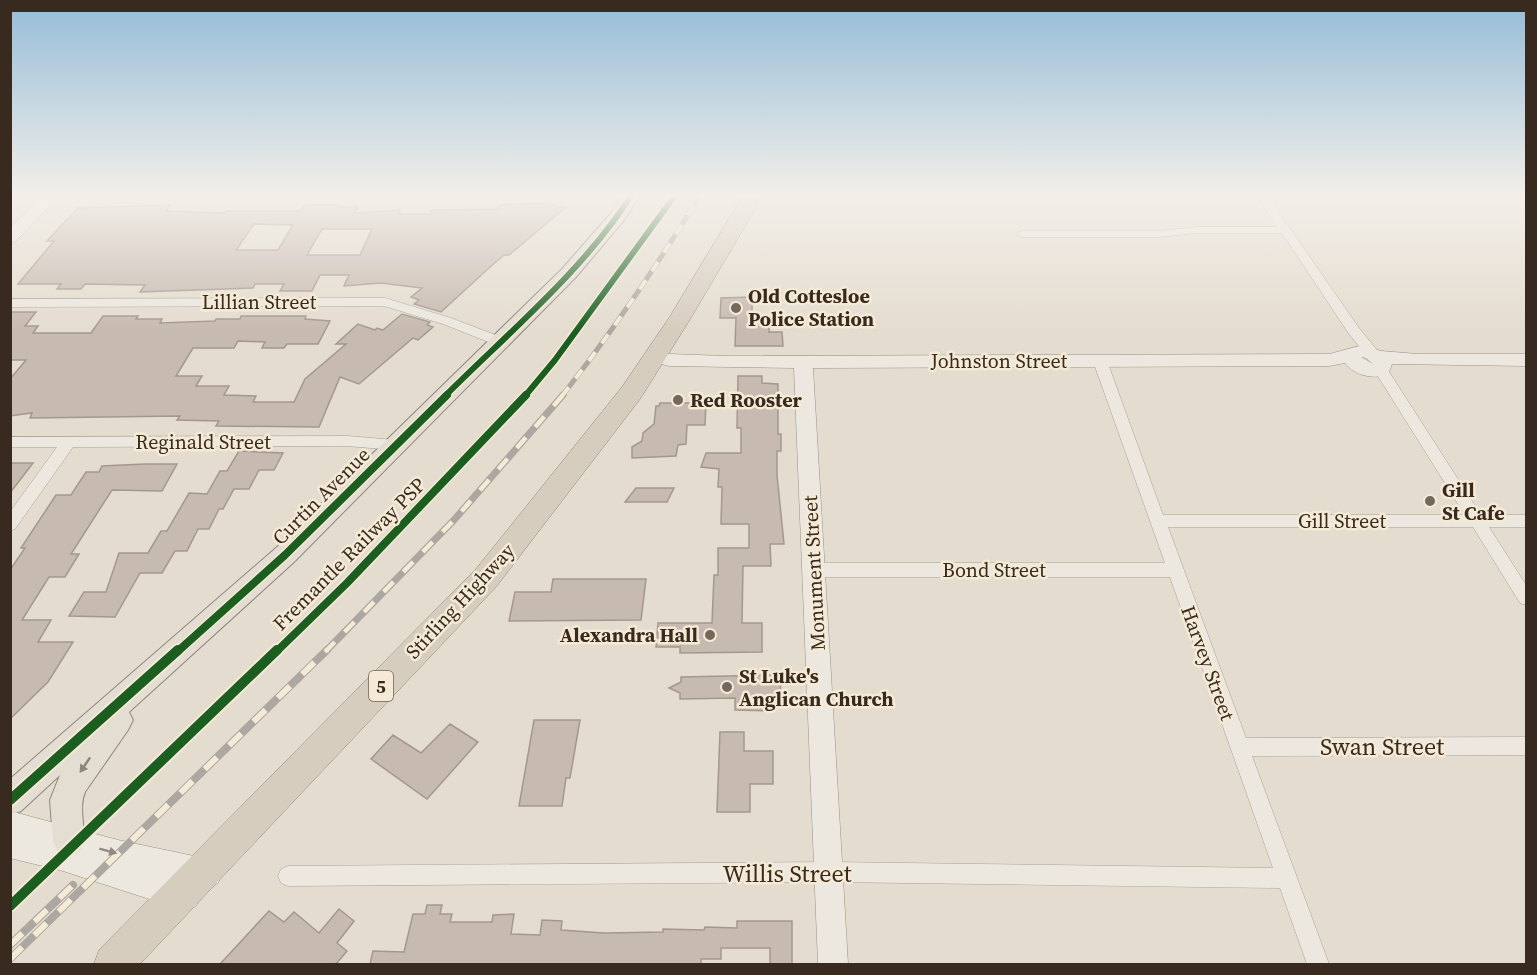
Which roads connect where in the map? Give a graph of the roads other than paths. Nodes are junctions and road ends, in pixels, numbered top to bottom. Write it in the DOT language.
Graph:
graph roads {
  1 [pos="599,240"];
  2 [pos="727,240"];
  3 [pos="739,240"];
  4 [pos="1291,240"];
  5 [pos="10,303"];
  6 [pos="501,342"];
  7 [pos="669,360"];
  8 [pos="1527,360"];
  9 [pos="1100,361"];
  10 [pos="1369,361"];
  11 [pos="803,362"];
  12 [pos="10,442"];
  13 [pos="69,442"];
  14 [pos="395,446"];
  15 [pos="1157,521"];
  16 [pos="1477,521"];
  17 [pos="1527,521"];
  18 [pos="10,525"];
  19 [pos="814,570"];
  20 [pos="1175,570"];
  21 [pos="1527,598"];
  22 [pos="144,683"];
  23 [pos="1527,746"];
  24 [pos="1238,747"];
  25 [pos="10,800"];
  26 [pos="10,825"];
  27 [pos="69,842"];
  28 [pos="10,844"];
  29 [pos="830,872"];
  30 [pos="211,874"];
  31 [pos="288,876"];
  32 [pos="1286,878"];
  33 [pos="189,898"];
  34 [pos="113,964"];
  35 [pos="139,964"];
  36 [pos="833,964"];
  37 [pos="1318,964"];
  1 -- 6 [label="main road, Curtin Avenue"];
  2 -- 30 [label="highway, Stirling Highway / 5"];
  3 -- 7 [label="highway, Stirling Highway / 5"];
  4 -- 10 [label="street"];
  5 -- 6 [label="street, Lillian Street"];
  6 -- 14 [label="main road, Curtin Avenue"];
  7 -- 11 [label="street, Johnston Street"];
  7 -- 30 [label="highway, Stirling Highway / 5"];
  8 -- 10 [label="street, Johnston Street"];
  9 -- 10 [label="street, Johnston Street"];
  9 -- 11 [label="street, Johnston Street"];
  9 -- 15 [label="street, Harvey Street"];
  10 -- 16 [label="street"];
  11 -- 19 [label="street, Monument Street"];
  12 -- 13 [label="street, Reginald Street"];
  13 -- 14 [label="street, Reginald Street"];
  13 -- 18 [label="street"];
  14 -- 22 [label="main road, Curtin Avenue"];
  15 -- 16 [label="street, Gill Street"];
  15 -- 20 [label="street, Harvey Street"];
  16 -- 17 [label="street, Gill Street"];
  16 -- 21 [label="street"];
  19 -- 20 [label="street, Bond Street"];
  19 -- 29 [label="street, Monument Street"];
  20 -- 24 [label="street, Harvey Street"];
  22 -- 25 [label="main road, Curtin Avenue"];
  22 -- 27 [label="main road, one-way"];
  23 -- 24 [label="street, Swan Street"];
  24 -- 32 [label="street, Harvey Street"];
  26 -- 27 [label="street"];
  27 -- 30 [label="street, one-way"];
  28 -- 33 [label="street"];
  29 -- 31 [label="street, Willis Street"];
  29 -- 32 [label="street, Willis Street"];
  29 -- 36 [label="street, Monument Street"];
  30 -- 33 [label="highway, Stirling Highway / 5"];
  32 -- 37 [label="street, Harvey Street"];
  33 -- 34 [label="highway, Stirling Highway / 5"];
  33 -- 35 [label="highway, Stirling Highway / 5"];
}
